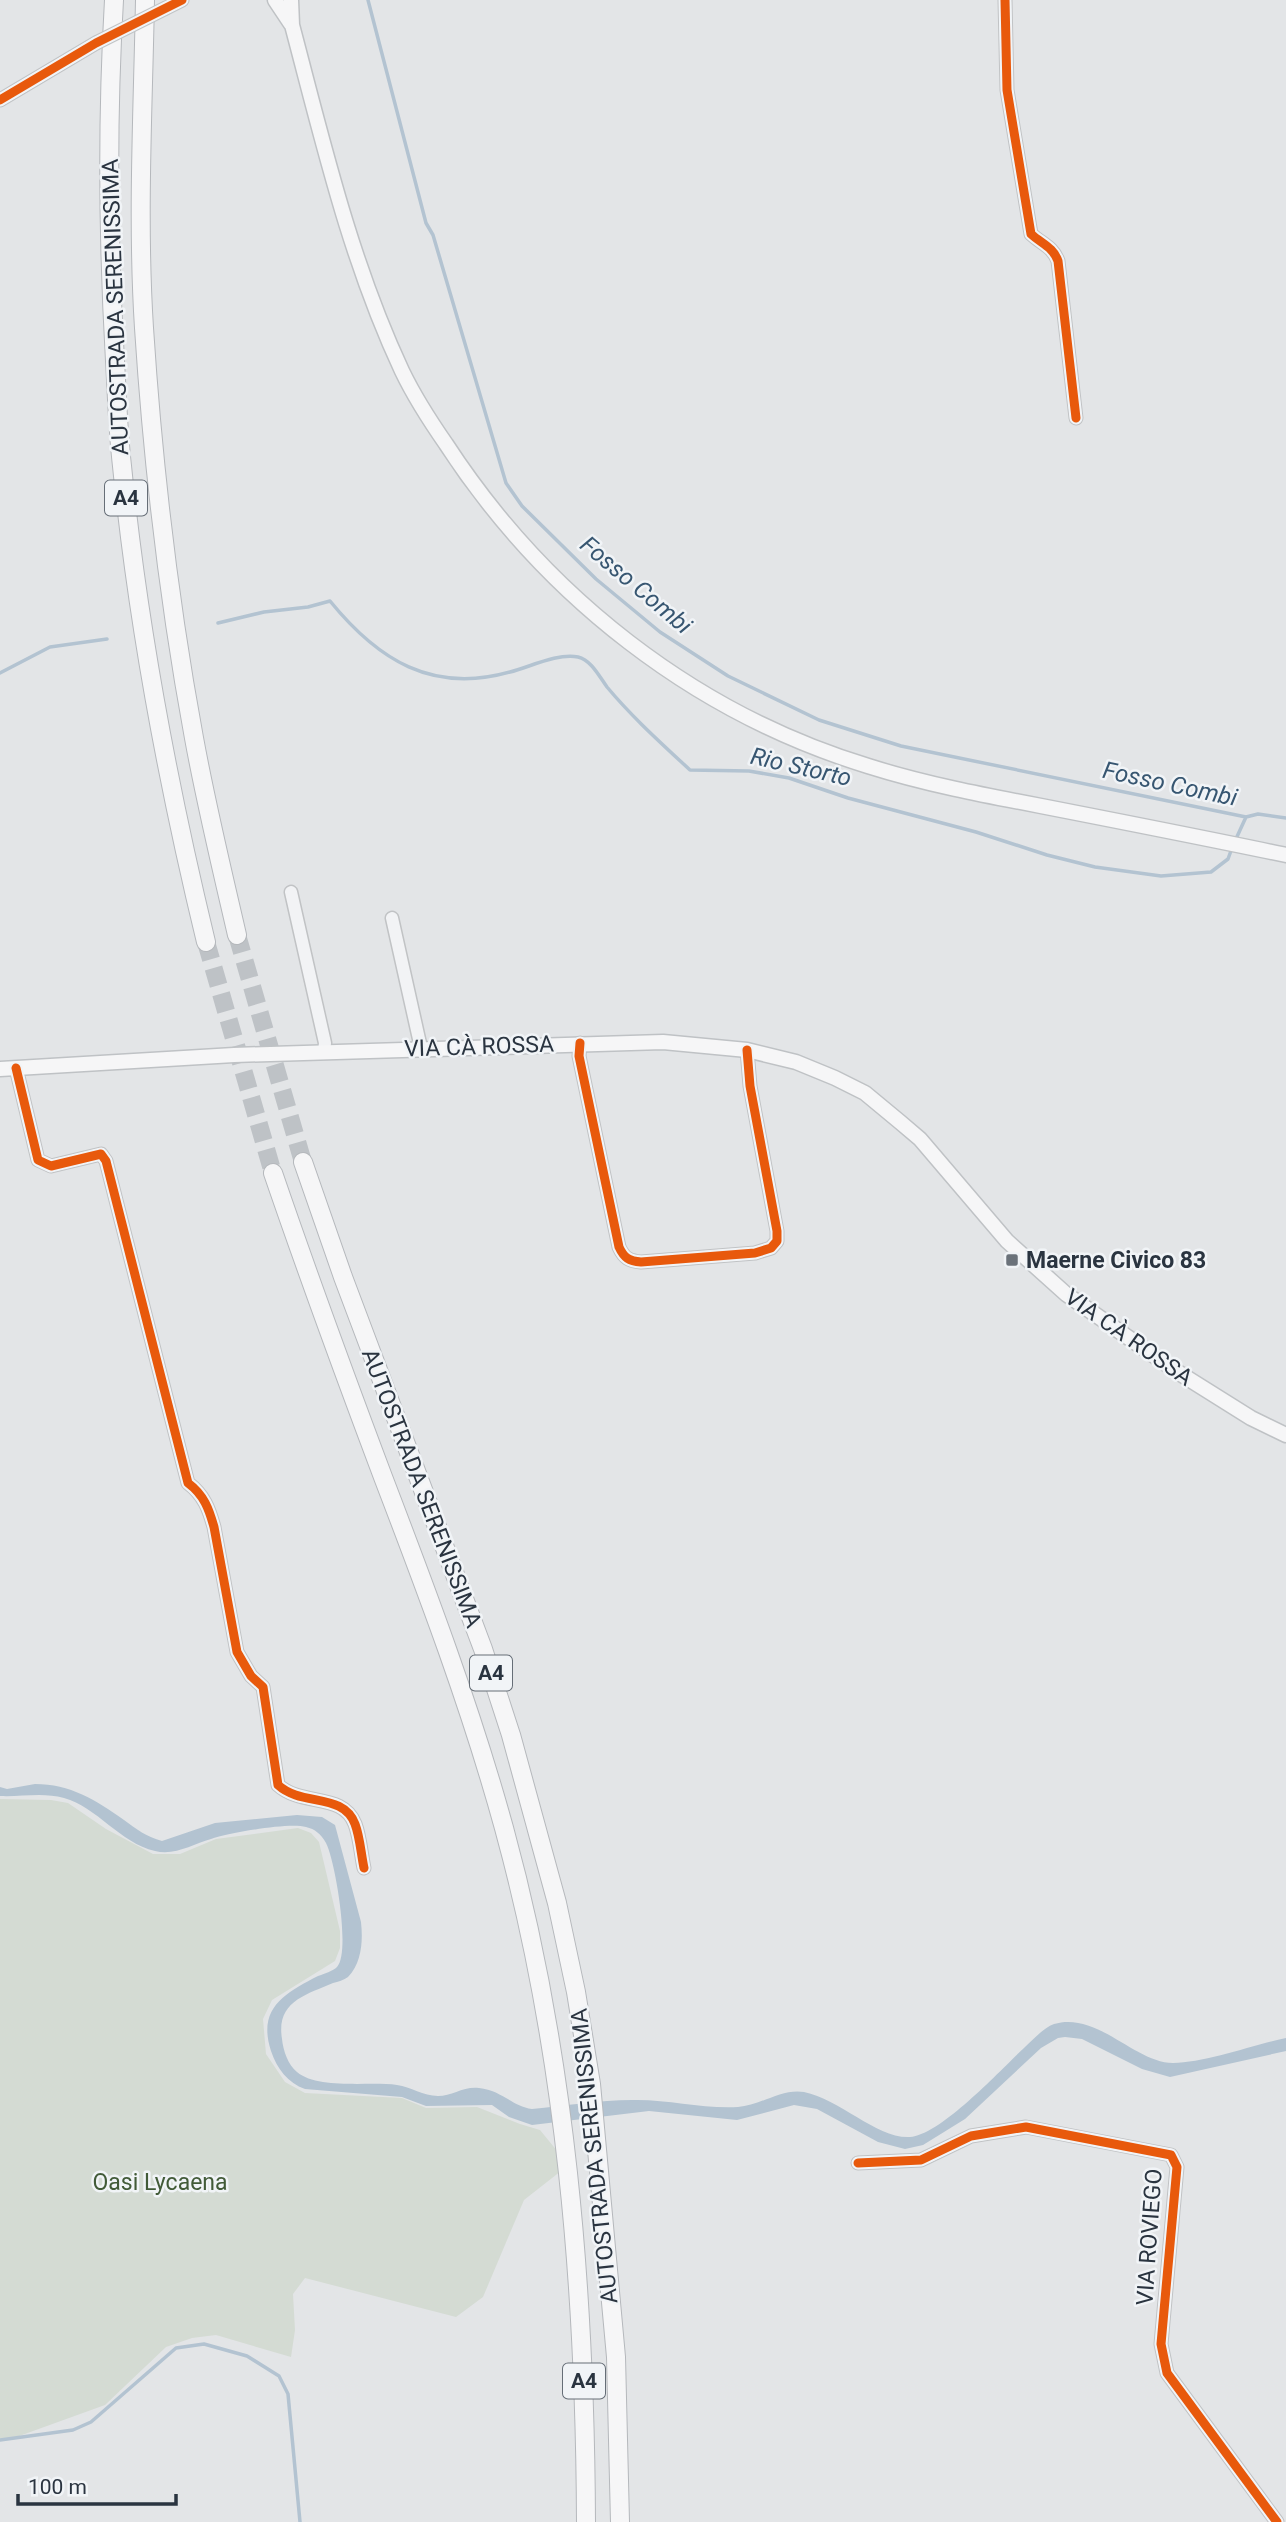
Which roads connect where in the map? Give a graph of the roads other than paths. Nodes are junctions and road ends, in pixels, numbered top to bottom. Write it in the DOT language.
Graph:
graph roads {
  1 [pos="114,0"];
  2 [pos="145,0"];
  3 [pos="182,0"];
  4 [pos="275,0"];
  5 [pos="291,0"];
  6 [pos="1005,0"];
  7 [pos="292,25"];
  8 [pos="0,100"];
  9 [pos="1076,418"];
  10 [pos="1282,854"];
  11 [pos="291,892"];
  12 [pos="392,918"];
  13 [pos="237,935"];
  14 [pos="206,942"];
  15 [pos="580,1043"];
  16 [pos="421,1048"];
  17 [pos="747,1050"];
  18 [pos="324,1052"];
  19 [pos="16,1068"];
  20 [pos="0,1069"];
  21 [pos="303,1162"];
  22 [pos="273,1173"];
  23 [pos="1286,1435"];
  24 [pos="363,1868"];
  25 [pos="858,2164"];
  26 [pos="586,2522"];
  27 [pos="620,2522"];
  28 [pos="1277,2522"];
  1 -- 14 [label="highway, AUTOSTRADA SERENISSIMA / A4"];
  2 -- 13 [label="highway, AUTOSTRADA SERENISSIMA / A4"];
  3 -- 8 [label="street, bridge"];
  4 -- 7 [label="main road"];
  5 -- 7 [label="main road"];
  6 -- 9 [label="street"];
  7 -- 10 [label="main road"];
  11 -- 18 [label="street"];
  12 -- 16 [label="street"];
  15 -- 16 [label="main road, VIA CÀ ROSSA"];
  15 -- 17 [label="main road, VIA CÀ ROSSA"];
  15 -- 17 [label="street"];
  16 -- 18 [label="main road, VIA CÀ ROSSA"];
  17 -- 23 [label="main road, VIA CÀ ROSSA"];
  18 -- 19 [label="main road, VIA CÀ ROSSA"];
  19 -- 20 [label="main road, VIA CÀ ROSSA"];
  19 -- 24 [label="street"];
  21 -- 27 [label="highway, AUTOSTRADA SERENISSIMA / A4"];
  22 -- 26 [label="highway, AUTOSTRADA SERENISSIMA / A4"];
  25 -- 28 [label="street, VIA ROVIEGO"];
}
